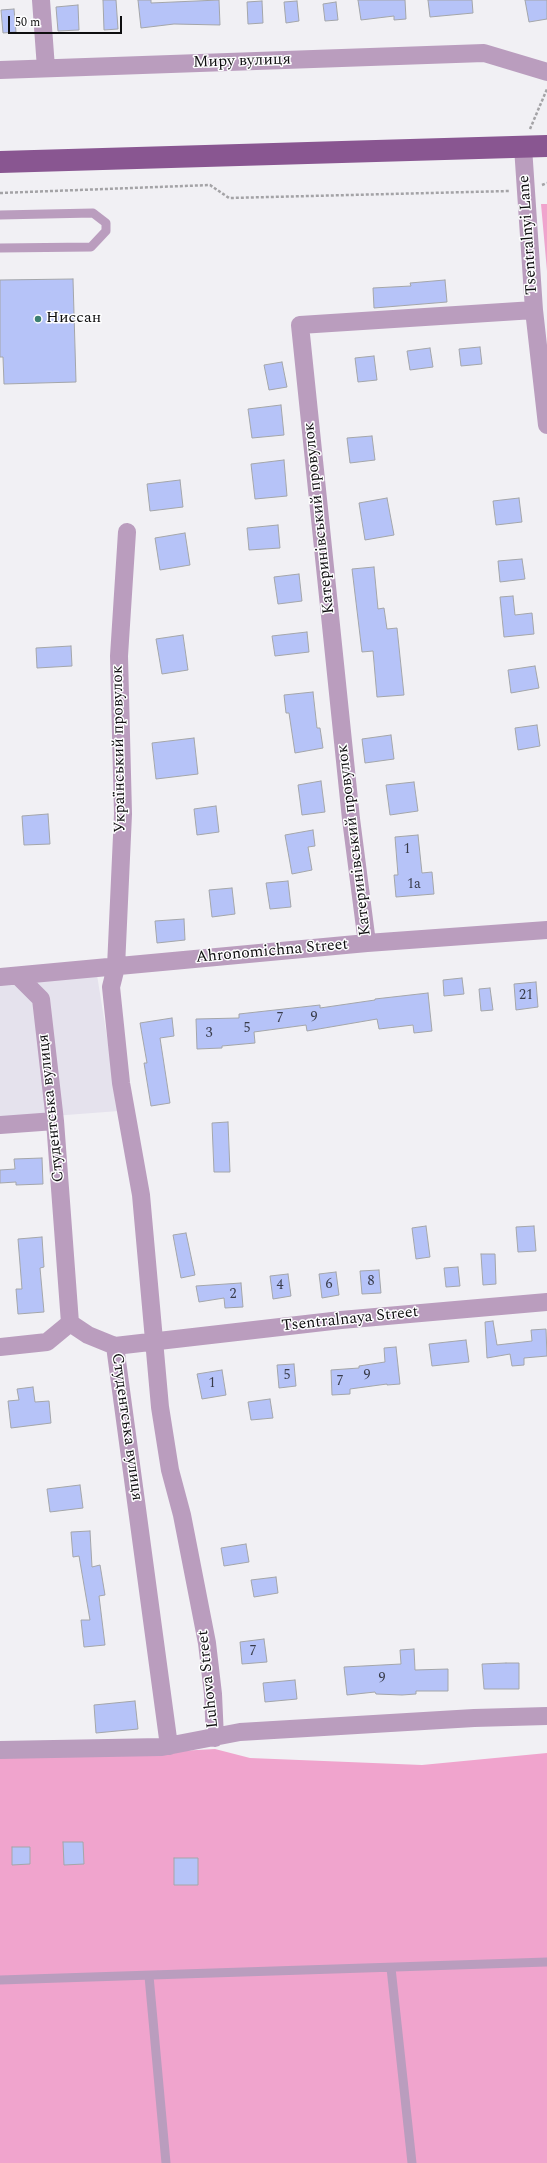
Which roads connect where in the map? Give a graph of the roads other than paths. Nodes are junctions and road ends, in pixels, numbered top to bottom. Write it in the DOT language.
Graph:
graph roads {
  1 [pos="41,0"];
  2 [pos="46,68"];
  3 [pos="0,70"];
  4 [pos="547,72"];
  5 [pos="547,146"];
  6 [pos="524,156"];
  7 [pos="0,162"];
  8 [pos="0,215"];
  9 [pos="0,248"];
  10 [pos="534,310"];
  11 [pos="547,425"];
  12 [pos="126,532"];
  13 [pos="547,930"];
  14 [pos="367,943"];
  15 [pos="116,967"];
  16 [pos="18,976"];
  17 [pos="0,978"];
  18 [pos="55,1121"];
  19 [pos="0,1125"];
  20 [pos="547,1302"];
  21 [pos="70,1323"];
  22 [pos="153,1341"];
  23 [pos="115,1346"];
  24 [pos="0,1347"];
  25 [pos="547,1716"];
  26 [pos="216,1738"];
  27 [pos="169,1746"];
  28 [pos="0,1750"];
  29 [pos="547,1962"];
  30 [pos="391,1968"];
  31 [pos="149,1976"];
  32 [pos="0,1980"];
  33 [pos="166,2163"];
  34 [pos="412,2163"];
  1 -- 2 [label="street"];
  2 -- 3 [label="street, Миру вулиця"];
  2 -- 4 [label="street, Миру вулиця"];
  5 -- 6 [label="main road"];
  6 -- 7 [label="main road"];
  6 -- 10 [label="street, Tsentralnyi Lane"];
  8 -- 9 [label="lane"];
  10 -- 11 [label="street, Tsentralnyi Lane"];
  10 -- 14 [label="street, Катеринівський провулок"];
  12 -- 15 [label="street, Український провулок"];
  13 -- 14 [label="street, Ahronomichna Street"];
  14 -- 15 [label="street, Ahronomichna Street"];
  15 -- 16 [label="street, Ahronomichna Street"];
  15 -- 22 [label="street, Український провулок"];
  16 -- 17 [label="street, Ahronomichna Street"];
  16 -- 18 [label="street, Студентська вулиця"];
  18 -- 19 [label="street"];
  18 -- 21 [label="street, Студентська вулиця"];
  20 -- 22 [label="street, Tsentralnaya Street"];
  21 -- 23 [label="street, Студентська вулиця"];
  21 -- 24 [label="street"];
  22 -- 23 [label="street, Tsentralnaya Street"];
  22 -- 26 [label="street, Luhova Street"];
  23 -- 27 [label="street, Студентська вулиця"];
  25 -- 26 [label="street, Luhova Street"];
  26 -- 27 [label="street"];
  27 -- 28 [label="street"];
  29 -- 30 [label="lane"];
  30 -- 31 [label="lane"];
  30 -- 34 [label="lane"];
  31 -- 32 [label="lane"];
  31 -- 33 [label="lane"];
}
